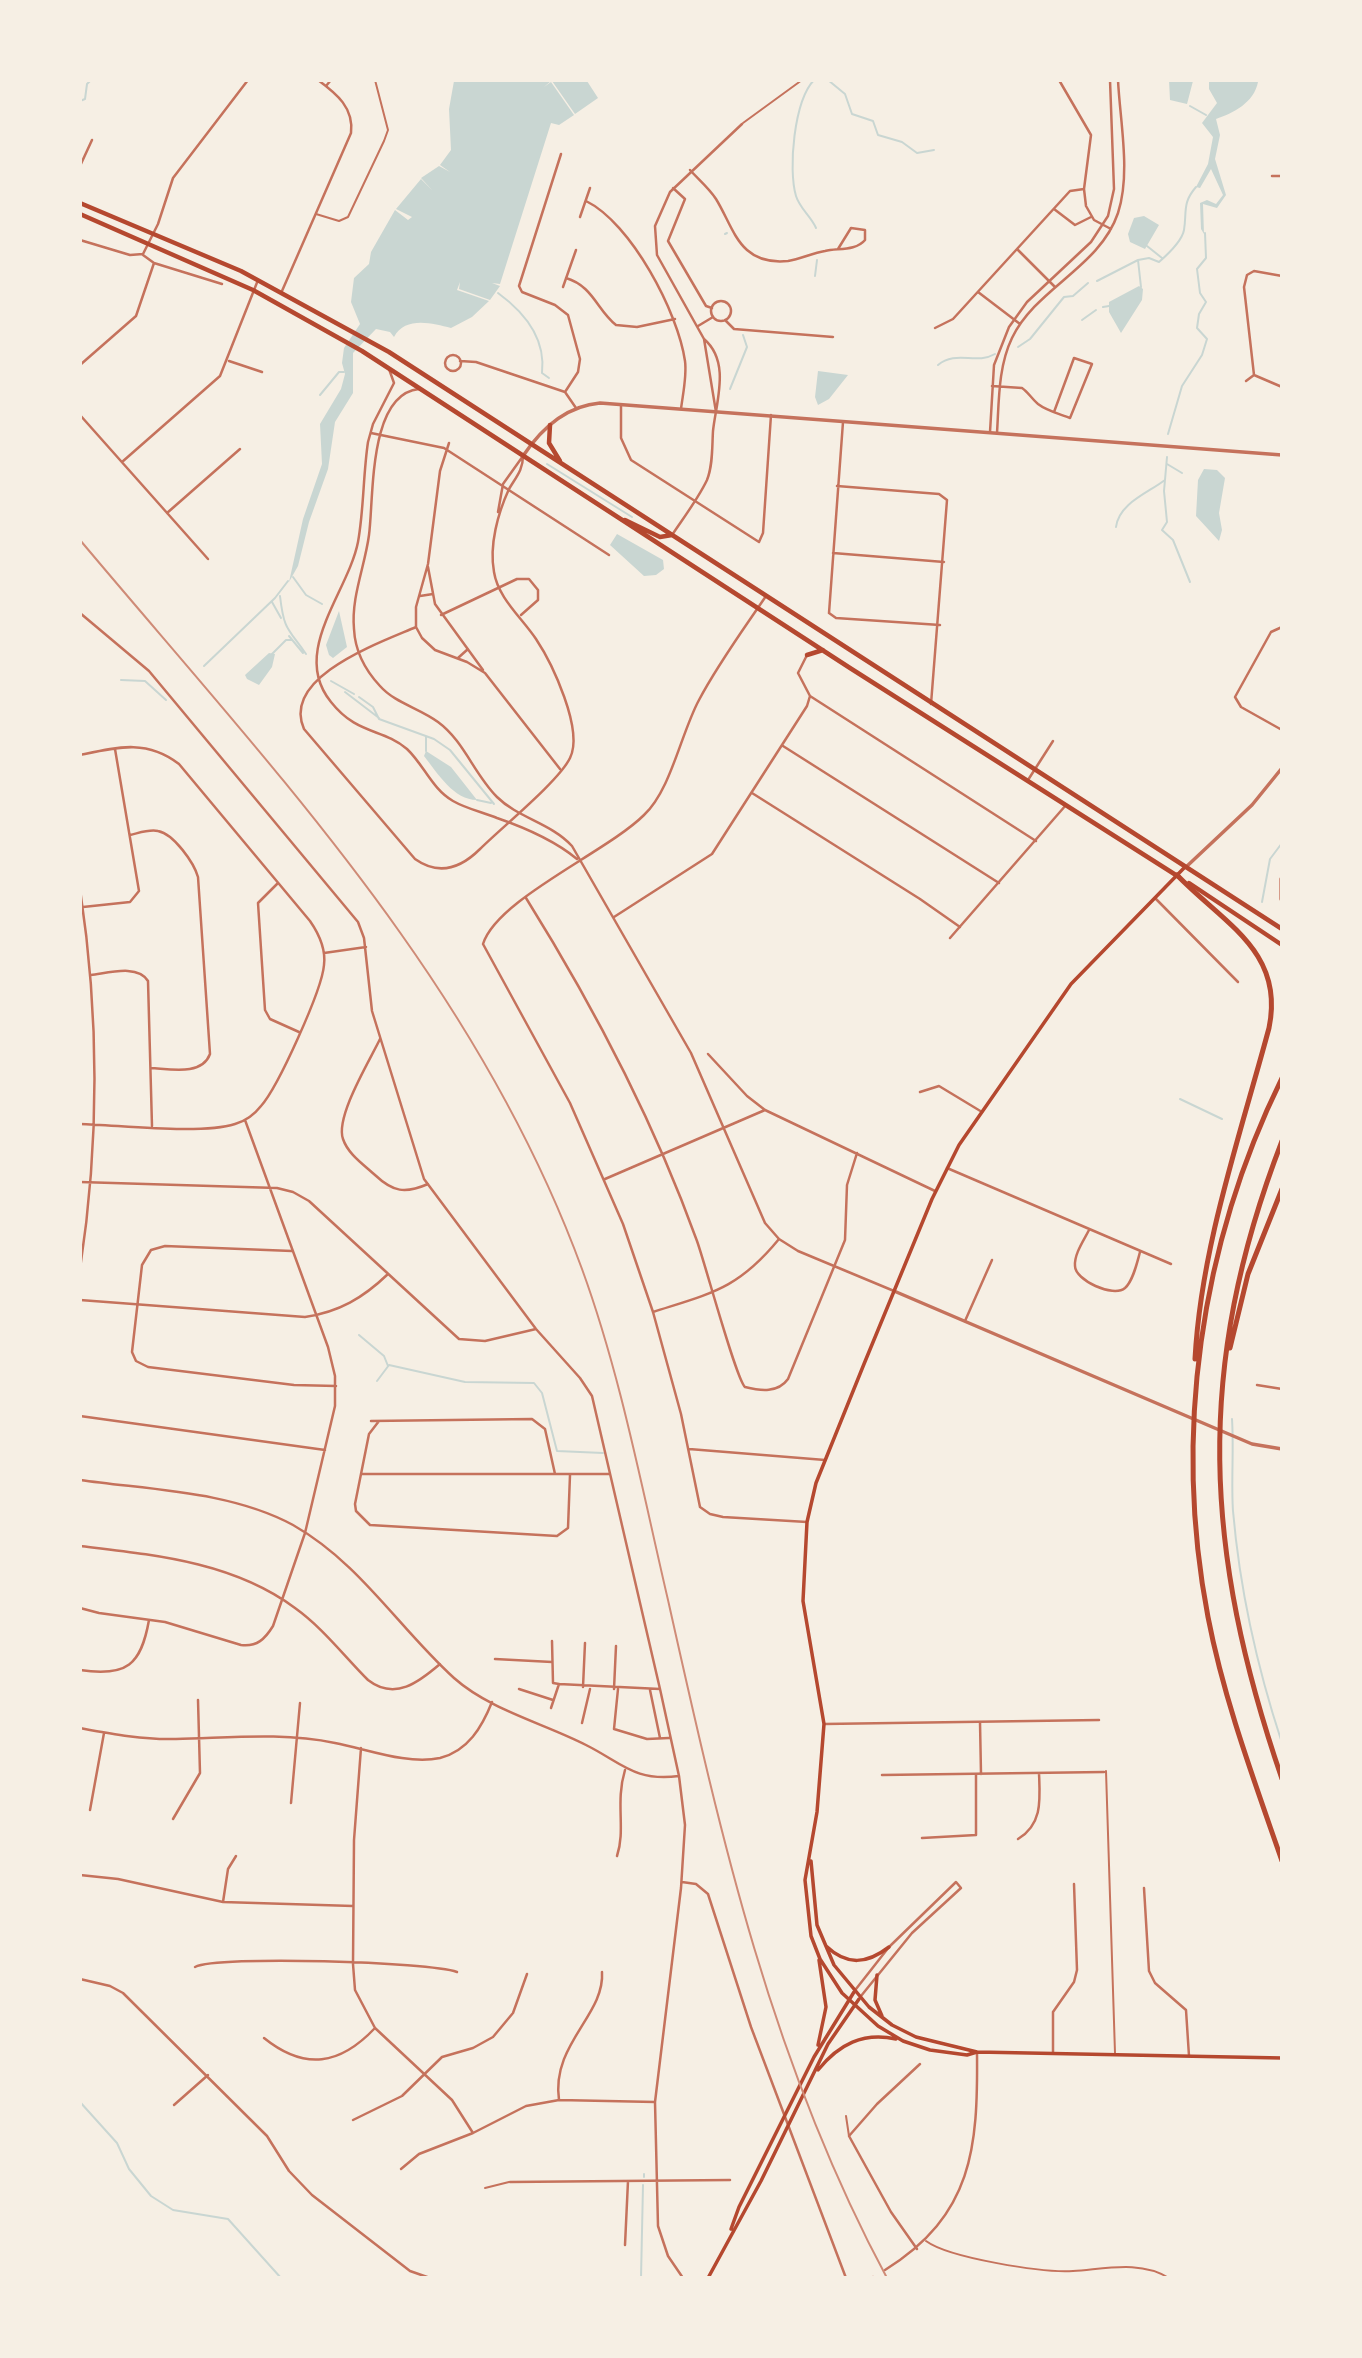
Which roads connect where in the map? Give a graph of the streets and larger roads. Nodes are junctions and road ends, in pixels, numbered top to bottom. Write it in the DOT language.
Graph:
graph roads {
  1 [pos="248,80"];
  2 [pos="318,80"];
  3 [pos="331,80"];
  4 [pos="1059,80"];
  5 [pos="1110,80"];
  6 [pos="1118,80"];
  7 [pos="326,86"];
  8 [pos="742,124"];
  9 [pos="92,140"];
  10 [pos="561,154"];
  11 [pos="80,166"];
  12 [pos="690,170"];
  13 [pos="1272,176"];
  14 [pos="1282,176"];
  15 [pos="590,188"];
  16 [pos="673,188"];
  17 [pos="1084,189"];
  18 [pos="586,201"];
  19 [pos="80,203"];
  20 [pos="1054,208"];
  21 [pos="80,214"];
  22 [pos="1091,216"];
  23 [pos="580,217"];
  24 [pos="1103,225"];
  25 [pos="1111,229"];
  26 [pos="154,234"];
  27 [pos="80,240"];
  28 [pos="150,244"];
  29 [pos="838,249"];
  30 [pos="1017,249"];
  31 [pos="576,250"];
  32 [pos="143,254"];
  33 [pos="154,263"];
  34 [pos="1282,276"];
  35 [pos="566,278"];
  36 [pos="258,280"];
  37 [pos="1049,281"];
  38 [pos="222,284"];
  39 [pos="563,287"];
  40 [pos="1055,288"];
  41 [pos="253,290"];
  42 [pos="282,291"];
  43 [pos="978,292"];
  44 [pos="712,308"];
  45 [pos="713,317"];
  46 [pos="675,319"];
  47 [pos="725,320"];
  48 [pos="1013,320"];
  49 [pos="1021,324"];
  50 [pos="698,326"];
  51 [pos="935,328"];
  52 [pos="833,337"];
  53 [pos="704,339"];
  54 [pos="228,360"];
  55 [pos="460,361"];
  56 [pos="80,365"];
  57 [pos="389,369"];
  58 [pos="262,372"];
  59 [pos="1254,375"];
  60 [pos="1246,381"];
  61 [pos="992,386"];
  62 [pos="1000,387"];
  63 [pos="1282,387"];
  64 [pos="421,389"];
  65 [pos="565,391"];
  66 [pos="621,404"];
  67 [pos="576,408"];
  68 [pos="681,408"];
  69 [pos="716,412"];
  70 [pos="1054,412"];
  71 [pos="80,415"];
  72 [pos="771,415"];
  73 [pos="843,420"];
  74 [pos="550,425"];
  75 [pos="990,432"];
  76 [pos="371,433"];
  77 [pos="997,433"];
  78 [pos="380,435"];
  79 [pos="449,443"];
  80 [pos="531,444"];
  81 [pos="240,449"];
  82 [pos="447,450"];
  83 [pos="1282,455"];
  84 [pos="523,456"];
  85 [pos="122,462"];
  86 [pos="563,464"];
  87 [pos="503,484"];
  88 [pos="837,486"];
  89 [pos="510,489"];
  90 [pos="694,503"];
  91 [pos="167,513"];
  92 [pos="499,515"];
  93 [pos="621,518"];
  94 [pos="672,535"];
  95 [pos="832,553"];
  96 [pos="609,555"];
  97 [pos="208,559"];
  98 [pos="353,560"];
  99 [pos="944,562"];
  100 [pos="363,563"];
  101 [pos="428,564"];
  102 [pos="499,588"];
  103 [pos="433,594"];
  104 [pos="420,596"];
  105 [pos="766,596"];
  106 [pos="758,608"];
  107 [pos="80,613"];
  108 [pos="441,615"];
  109 [pos="520,616"];
  110 [pos="940,625"];
  111 [pos="416,627"];
  112 [pos="1282,627"];
  113 [pos="808,640"];
  114 [pos="468,649"];
  115 [pos="822,650"];
  116 [pos="359,653"];
  117 [pos="807,655"];
  118 [pos="458,658"];
  119 [pos="485,673"];
  120 [pos="319,680"];
  121 [pos="810,696"];
  122 [pos="931,704"];
  123 [pos="1282,730"];
  124 [pos="1054,741"];
  125 [pos="782,746"];
  126 [pos="114,748"];
  127 [pos="80,755"];
  128 [pos="1282,768"];
  129 [pos="561,770"];
  130 [pos="1034,770"];
  131 [pos="1279,776"];
  132 [pos="1028,780"];
  133 [pos="752,793"];
  134 [pos="1066,805"];
  135 [pos="520,812"];
  136 [pos="508,822"];
  137 [pos="130,835"];
  138 [pos="1036,841"];
  139 [pos="580,861"];
  140 [pos="1184,868"];
  141 [pos="1177,875"];
  142 [pos="1282,879"];
  143 [pos="278,883"];
  144 [pos="999,883"];
  145 [pos="80,889"];
  146 [pos="526,898"];
  147 [pos="1155,898"];
  148 [pos="1282,899"];
  149 [pos="83,907"];
  150 [pos="614,917"];
  151 [pos="960,927"];
  152 [pos="1282,929"];
  153 [pos="950,938"];
  154 [pos="1282,944"];
  155 [pos="366,947"];
  156 [pos="324,953"];
  157 [pos="89,975"];
  158 [pos="1238,982"];
  159 [pos="299,1032"];
  160 [pos="380,1039"];
  161 [pos="708,1054"];
  162 [pos="151,1068"];
  163 [pos="1282,1078"];
  164 [pos="920,1092"];
  165 [pos="765,1110"];
  166 [pos="982,1112"];
  167 [pos="245,1120"];
  168 [pos="80,1124"];
  169 [pos="92,1125"];
  170 [pos="152,1126"];
  171 [pos="724,1127"];
  172 [pos="1282,1141"];
  173 [pos="857,1153"];
  174 [pos="664,1154"];
  175 [pos="947,1168"];
  176 [pos="605,1179"];
  177 [pos="80,1182"];
  178 [pos="90,1182"];
  179 [pos="428,1184"];
  180 [pos="269,1188"];
  181 [pos="1282,1189"];
  182 [pos="936,1191"];
  183 [pos="1089,1230"];
  184 [pos="779,1239"];
  185 [pos="292,1251"];
  186 [pos="1140,1252"];
  187 [pos="992,1260"];
  188 [pos="1171,1264"];
  189 [pos="836,1267"];
  190 [pos="80,1269"];
  191 [pos="388,1274"];
  192 [pos="894,1291"];
  193 [pos="715,1292"];
  194 [pos="80,1300"];
  195 [pos="137,1305"];
  196 [pos="653,1312"];
  197 [pos="316,1315"];
  198 [pos="965,1321"];
  199 [pos="536,1329"];
  200 [pos="1258,1385"];
  201 [pos="336,1386"];
  202 [pos="1282,1389"];
  203 [pos="1194,1415"];
  204 [pos="80,1416"];
  205 [pos="371,1421"];
  206 [pos="379,1421"];
  207 [pos="1220,1424"];
  208 [pos="689,1449"];
  209 [pos="1282,1449"];
  210 [pos="325,1450"];
  211 [pos="825,1460"];
  212 [pos="361,1474"];
  213 [pos="609,1474"];
  214 [pos="556,1475"];
  215 [pos="570,1475"];
  216 [pos="80,1480"];
  217 [pos="807,1522"];
  218 [pos="305,1533"];
  219 [pos="80,1546"];
  220 [pos="282,1599"];
  221 [pos="80,1608"];
  222 [pos="149,1620"];
  223 [pos="552,1641"];
  224 [pos="585,1643"];
  225 [pos="616,1646"];
  226 [pos="495,1659"];
  227 [pos="552,1662"];
  228 [pos="440,1664"];
  229 [pos="80,1670"];
  230 [pos="559,1684"];
  231 [pos="583,1687"];
  232 [pos="590,1687"];
  233 [pos="519,1689"];
  234 [pos="616,1689"];
  235 [pos="660,1689"];
  236 [pos="650,1690"];
  237 [pos="198,1700"];
  238 [pos="553,1700"];
  239 [pos="492,1702"];
  240 [pos="300,1703"];
  241 [pos="551,1708"];
  242 [pos="1099,1720"];
  243 [pos="980,1722"];
  244 [pos="582,1723"];
  245 [pos="824,1724"];
  246 [pos="80,1728"];
  247 [pos="104,1733"];
  248 [pos="670,1737"];
  249 [pos="200,1738"];
  250 [pos="297,1738"];
  251 [pos="660,1740"];
  252 [pos="361,1748"];
  253 [pos="625,1770"];
  254 [pos="1105,1771"];
  255 [pos="1040,1773"];
  256 [pos="979,1774"];
  257 [pos="882,1775"];
  258 [pos="679,1776"];
  259 [pos="1282,1779"];
  260 [pos="291,1802"];
  261 [pos="90,1810"];
  262 [pos="173,1819"];
  263 [pos="922,1838"];
  264 [pos="1018,1839"];
  265 [pos="236,1856"];
  266 [pos="617,1856"];
  267 [pos="811,1856"];
  268 [pos="1282,1861"];
  269 [pos="80,1875"];
  270 [pos="682,1882"];
  271 [pos="1074,1884"];
  272 [pos="1144,1888"];
  273 [pos="223,1902"];
  274 [pos="353,1906"];
  275 [pos="824,1945"];
  276 [pos="889,1947"];
  277 [pos="817,1950"];
  278 [pos="353,1964"];
  279 [pos="195,1967"];
  280 [pos="457,1972"];
  281 [pos="602,1972"];
  282 [pos="527,1974"];
  283 [pos="877,1975"];
  284 [pos="80,1979"];
  285 [pos="853,1993"];
  286 [pos="859,1998"];
  287 [pos="848,1999"];
  288 [pos="854,2005"];
  289 [pos="884,2020"];
  290 [pos="375,2028"];
  291 [pos="264,2038"];
  292 [pos="903,2041"];
  293 [pos="977,2052"];
  294 [pos="1053,2053"];
  295 [pos="1189,2056"];
  296 [pos="814,2057"];
  297 [pos="1282,2058"];
  298 [pos="920,2064"];
  299 [pos="816,2072"];
  300 [pos="425,2073"];
  301 [pos="208,2075"];
  302 [pos="559,2100"];
  303 [pos="655,2102"];
  304 [pos="174,2105"];
  305 [pos="353,2120"];
  306 [pos="473,2133"];
  307 [pos="401,2169"];
  308 [pos="730,2180"];
  309 [pos="628,2181"];
  310 [pos="656,2181"];
  311 [pos="510,2182"];
  312 [pos="730,2234"];
  313 [pos="625,2245"];
  314 [pos="917,2249"];
  315 [pos="885,2270"];
  316 [pos="430,2277"];
  317 [pos="683,2277"];
  318 [pos="708,2277"];
  319 [pos="846,2277"];
  1 -- 26 [label="street"];
  2 -- 7 [label="street"];
  3 -- 7 [label="street"];
  4 -- 17 [label="street"];
  5 -- 24 [label="street"];
  6 -- 25 [label="street"];
  7 -- 42 [label="street"];
  8 -- 12 [label="street"];
  9 -- 11 [label="street"];
  10 -- 65 [label="street"];
  12 -- 16 [label="street"];
  12 -- 29 [label="street"];
  13 -- 14 [label="street"];
  15 -- 18 [label="street"];
  16 -- 44 [label="street"];
  16 -- 50 [label="street"];
  17 -- 20 [label="street"];
  17 -- 22 [label="street"];
  18 -- 23 [label="street"];
  18 -- 46 [label="street"];
  19 -- 26 [label="main road"];
  20 -- 22 [label="street"];
  20 -- 30 [label="street"];
  21 -- 28 [label="main road"];
  22 -- 24 [label="street"];
  24 -- 25 [label="street"];
  24 -- 37 [label="street"];
  25 -- 40 [label="street"];
  26 -- 28 [label="street"];
  26 -- 36 [label="main road"];
  27 -- 32 [label="street"];
  28 -- 32 [label="street"];
  28 -- 41 [label="main road"];
  29 -- 29 [label="street"];
  30 -- 37 [label="street"];
  30 -- 43 [label="street"];
  31 -- 35 [label="street"];
  32 -- 33 [label="street"];
  33 -- 38 [label="street"];
  33 -- 56 [label="street"];
  34 -- 59 [label="street"];
  35 -- 39 [label="street"];
  35 -- 46 [label="street"];
  36 -- 41 [label="street"];
  36 -- 42 [label="main road"];
  37 -- 40 [label="street"];
  37 -- 48 [label="street"];
  40 -- 49 [label="street"];
  41 -- 54 [label="street"];
  41 -- 57 [label="main road"];
  42 -- 80 [label="main road"];
  43 -- 48 [label="street"];
  43 -- 51 [label="street"];
  44 -- 45 [label="street"];
  44 -- 47 [label="street"];
  45 -- 47 [label="street"];
  45 -- 50 [label="street"];
  46 -- 68 [label="street"];
  47 -- 52 [label="street"];
  48 -- 49 [label="street"];
  48 -- 61 [label="street"];
  49 -- 62 [label="street"];
  50 -- 53 [label="street"];
  53 -- 69 [label="street"];
  53 -- 69 [label="street"];
  54 -- 58 [label="street"];
  54 -- 85 [label="street"];
  55 -- 55 [label="street"];
  55 -- 65 [label="street"];
  57 -- 64 [label="main road"];
  57 -- 76 [label="street"];
  59 -- 60 [label="street"];
  59 -- 63 [label="street"];
  61 -- 62 [label="street"];
  61 -- 75 [label="street"];
  62 -- 70 [label="street"];
  62 -- 77 [label="street"];
  64 -- 78 [label="street"];
  64 -- 84 [label="main road"];
  65 -- 67 [label="street"];
  66 -- 67 [label="street"];
  66 -- 68 [label="street"];
  66 -- 90 [label="street"];
  67 -- 74 [label="street"];
  68 -- 69 [label="street"];
  69 -- 72 [label="street"];
  69 -- 90 [label="street"];
  70 -- 70 [label="street"];
  71 -- 85 [label="street"];
  72 -- 73 [label="street"];
  72 -- 90 [label="street"];
  73 -- 75 [label="street"];
  73 -- 88 [label="street"];
  74 -- 80 [label="street"];
  74 -- 86 [label="main road"];
  75 -- 77 [label="street"];
  76 -- 78 [label="street"];
  76 -- 98 [label="street"];
  77 -- 83 [label="street"];
  78 -- 82 [label="street"];
  78 -- 100 [label="street"];
  79 -- 82 [label="street"];
  80 -- 84 [label="street"];
  80 -- 86 [label="main road"];
  81 -- 91 [label="street"];
  82 -- 87 [label="street"];
  82 -- 101 [label="street"];
  84 -- 87 [label="street"];
  84 -- 89 [label="street"];
  84 -- 93 [label="main road"];
  85 -- 91 [label="street"];
  86 -- 94 [label="main road"];
  87 -- 89 [label="street"];
  87 -- 92 [label="street"];
  88 -- 95 [label="street"];
  88 -- 99 [label="street"];
  89 -- 92 [label="street"];
  89 -- 96 [label="street"];
  90 -- 94 [label="street"];
  91 -- 97 [label="street"];
  92 -- 102 [label="street"];
  93 -- 94 [label="main road"];
  93 -- 106 [label="main road"];
  94 -- 105 [label="main road"];
  95 -- 99 [label="street"];
  95 -- 110 [label="street"];
  98 -- 100 [label="street"];
  98 -- 120 [label="street"];
  99 -- 110 [label="street"];
  100 -- 116 [label="street"];
  101 -- 103 [label="street"];
  101 -- 104 [label="street"];
  102 -- 108 [label="street"];
  102 -- 109 [label="street"];
  102 -- 109 [label="street"];
  103 -- 104 [label="street"];
  103 -- 108 [label="street"];
  104 -- 111 [label="street"];
  105 -- 106 [label="street"];
  105 -- 122 [label="main road"];
  106 -- 113 [label="main road"];
  106 -- 139 [label="street"];
  107 -- 155 [label="street"];
  108 -- 114 [label="street"];
  109 -- 129 [label="street"];
  110 -- 122 [label="street"];
  111 -- 116 [label="street"];
  111 -- 118 [label="street"];
  112 -- 123 [label="street"];
  113 -- 115 [label="main road"];
  113 -- 117 [label="main road"];
  114 -- 118 [label="street"];
  114 -- 119 [label="street"];
  115 -- 117 [label="main road"];
  115 -- 132 [label="main road"];
  116 -- 120 [label="street"];
  116 -- 135 [label="street"];
  117 -- 121 [label="street"];
  118 -- 119 [label="street"];
  119 -- 129 [label="street"];
  120 -- 136 [label="street"];
  120 -- 136 [label="street"];
  121 -- 125 [label="street"];
  121 -- 138 [label="street"];
  122 -- 130 [label="main road"];
  124 -- 130 [label="street"];
  125 -- 133 [label="street"];
  125 -- 144 [label="street"];
  126 -- 127 [label="street"];
  126 -- 137 [label="street"];
  126 -- 143 [label="street"];
  128 -- 131 [label="street"];
  129 -- 135 [label="street"];
  130 -- 132 [label="street"];
  130 -- 140 [label="main road"];
  131 -- 140 [label="street"];
  132 -- 134 [label="main road"];
  133 -- 150 [label="street"];
  133 -- 151 [label="street"];
  134 -- 138 [label="street"];
  134 -- 141 [label="main road"];
  135 -- 136 [label="street"];
  135 -- 139 [label="street"];
  136 -- 139 [label="street"];
  137 -- 149 [label="street"];
  137 -- 162 [label="street"];
  138 -- 144 [label="street"];
  139 -- 146 [label="street"];
  139 -- 150 [label="street"];
  140 -- 141 [label="main road"];
  140 -- 152 [label="main road"];
  141 -- 147 [label="main road"];
  141 -- 154 [label="main road"];
  141 -- 203 [label="highway"];
  142 -- 148 [label="highway"];
  143 -- 156 [label="street"];
  143 -- 159 [label="street"];
  144 -- 151 [label="street"];
  145 -- 149 [label="street"];
  146 -- 174 [label="street"];
  146 -- 176 [label="street"];
  147 -- 158 [label="street"];
  147 -- 166 [label="main road"];
  149 -- 157 [label="street"];
  150 -- 171 [label="street"];
  151 -- 153 [label="street"];
  155 -- 156 [label="street"];
  155 -- 160 [label="street"];
  156 -- 159 [label="street"];
  157 -- 162 [label="street"];
  157 -- 169 [label="street"];
  159 -- 167 [label="street"];
  160 -- 179 [label="street"];
  160 -- 179 [label="street"];
  161 -- 165 [label="street"];
  162 -- 170 [label="street"];
  163 -- 203 [label="highway"];
  164 -- 166 [label="street"];
  165 -- 171 [label="street"];
  165 -- 173 [label="street"];
  166 -- 175 [label="main road"];
  167 -- 170 [label="street"];
  167 -- 180 [label="street"];
  168 -- 169 [label="street"];
  169 -- 170 [label="street"];
  169 -- 178 [label="street"];
  171 -- 174 [label="street"];
  171 -- 184 [label="street"];
  172 -- 207 [label="highway"];
  173 -- 182 [label="street"];
  173 -- 189 [label="street"];
  174 -- 176 [label="street"];
  174 -- 193 [label="street"];
  175 -- 182 [label="main road"];
  175 -- 183 [label="street"];
  176 -- 196 [label="street"];
  177 -- 178 [label="street"];
  178 -- 180 [label="street"];
  178 -- 190 [label="street"];
  179 -- 199 [label="street"];
  180 -- 185 [label="street"];
  180 -- 191 [label="street"];
  181 -- 207 [label="highway"];
  182 -- 192 [label="main road"];
  183 -- 186 [label="street"];
  183 -- 186 [label="street"];
  184 -- 189 [label="street"];
  184 -- 193 [label="street"];
  185 -- 195 [label="street"];
  185 -- 197 [label="street"];
  186 -- 188 [label="street"];
  187 -- 198 [label="street"];
  189 -- 192 [label="street"];
  189 -- 193 [label="street"];
  191 -- 197 [label="street"];
  191 -- 199 [label="street"];
  192 -- 198 [label="street"];
  192 -- 211 [label="main road"];
  193 -- 196 [label="street"];
  194 -- 195 [label="street"];
  195 -- 197 [label="street"];
  195 -- 201 [label="street"];
  196 -- 208 [label="street"];
  197 -- 201 [label="street"];
  198 -- 209 [label="street"];
  199 -- 213 [label="street"];
  200 -- 202 [label="street"];
  201 -- 210 [label="street"];
  203 -- 268 [label="highway"];
  204 -- 210 [label="street"];
  205 -- 206 [label="street"];
  206 -- 212 [label="street"];
  206 -- 214 [label="street"];
  207 -- 259 [label="highway"];
  208 -- 211 [label="street"];
  208 -- 217 [label="street"];
  210 -- 218 [label="street"];
  211 -- 217 [label="main road"];
  212 -- 214 [label="street"];
  212 -- 215 [label="street"];
  213 -- 215 [label="street"];
  213 -- 235 [label="street"];
  214 -- 215 [label="street"];
  216 -- 218 [label="street"];
  217 -- 245 [label="main road"];
  218 -- 220 [label="street"];
  218 -- 228 [label="street"];
  219 -- 220 [label="street"];
  220 -- 222 [label="street"];
  220 -- 228 [label="street"];
  221 -- 222 [label="street"];
  222 -- 229 [label="street"];
  223 -- 227 [label="street"];
  224 -- 231 [label="street"];
  225 -- 234 [label="street"];
  226 -- 227 [label="street"];
  227 -- 230 [label="street"];
  228 -- 239 [label="street"];
  230 -- 231 [label="street"];
  230 -- 238 [label="street"];
  231 -- 232 [label="street"];
  232 -- 234 [label="street"];
  232 -- 244 [label="street"];
  233 -- 238 [label="street"];
  234 -- 236 [label="street"];
  234 -- 251 [label="street"];
  235 -- 236 [label="street"];
  235 -- 248 [label="street"];
  236 -- 251 [label="street"];
  237 -- 249 [label="street"];
  238 -- 241 [label="street"];
  239 -- 252 [label="street"];
  239 -- 253 [label="street"];
  240 -- 250 [label="street"];
  242 -- 243 [label="street"];
  243 -- 245 [label="street"];
  243 -- 256 [label="street"];
  245 -- 267 [label="main road"];
  246 -- 247 [label="street"];
  247 -- 249 [label="street"];
  247 -- 261 [label="street"];
  248 -- 251 [label="street"];
  248 -- 258 [label="street"];
  249 -- 250 [label="street"];
  249 -- 262 [label="street"];
  250 -- 252 [label="street"];
  250 -- 260 [label="street"];
  252 -- 274 [label="street"];
  253 -- 258 [label="street"];
  253 -- 266 [label="street"];
  254 -- 255 [label="street"];
  255 -- 256 [label="street"];
  255 -- 264 [label="street"];
  256 -- 257 [label="street"];
  256 -- 263 [label="street"];
  258 -- 270 [label="street"];
  265 -- 273 [label="street"];
  267 -- 275 [label="main road"];
  267 -- 277 [label="main road"];
  269 -- 273 [label="street"];
  270 -- 303 [label="street"];
  270 -- 319 [label="street"];
  271 -- 294 [label="street"];
  272 -- 295 [label="street"];
  273 -- 274 [label="street"];
  274 -- 278 [label="street"];
  275 -- 276 [label="main road"];
  275 -- 285 [label="main road"];
  276 -- 283 [label="street"];
  276 -- 285 [label="street"];
  277 -- 287 [label="main road"];
  277 -- 296 [label="main road"];
  278 -- 279 [label="street"];
  278 -- 280 [label="street"];
  278 -- 290 [label="street"];
  281 -- 302 [label="street"];
  282 -- 300 [label="street"];
  283 -- 286 [label="street"];
  283 -- 289 [label="main road"];
  284 -- 301 [label="street"];
  285 -- 286 [label="main road"];
  285 -- 287 [label="main road"];
  286 -- 288 [label="main road"];
  286 -- 289 [label="main road"];
  287 -- 288 [label="main road"];
  287 -- 296 [label="main road"];
  288 -- 292 [label="main road"];
  288 -- 299 [label="main road"];
  289 -- 293 [label="main road"];
  290 -- 291 [label="street"];
  290 -- 300 [label="street"];
  292 -- 293 [label="main road"];
  292 -- 299 [label="main road"];
  293 -- 294 [label="main road"];
  293 -- 314 [label="street"];
  294 -- 295 [label="main road"];
  295 -- 297 [label="main road"];
  296 -- 312 [label="main road"];
  298 -- 314 [label="street"];
  299 -- 312 [label="main road"];
  300 -- 305 [label="street"];
  300 -- 306 [label="street"];
  301 -- 304 [label="street"];
  301 -- 316 [label="street"];
  302 -- 303 [label="street"];
  302 -- 306 [label="street"];
  303 -- 310 [label="street"];
  306 -- 307 [label="street"];
  308 -- 310 [label="street"];
  309 -- 310 [label="street"];
  309 -- 311 [label="street"];
  309 -- 313 [label="street"];
  310 -- 317 [label="street"];
  312 -- 318 [label="main road"];
  314 -- 315 [label="street"];
}
